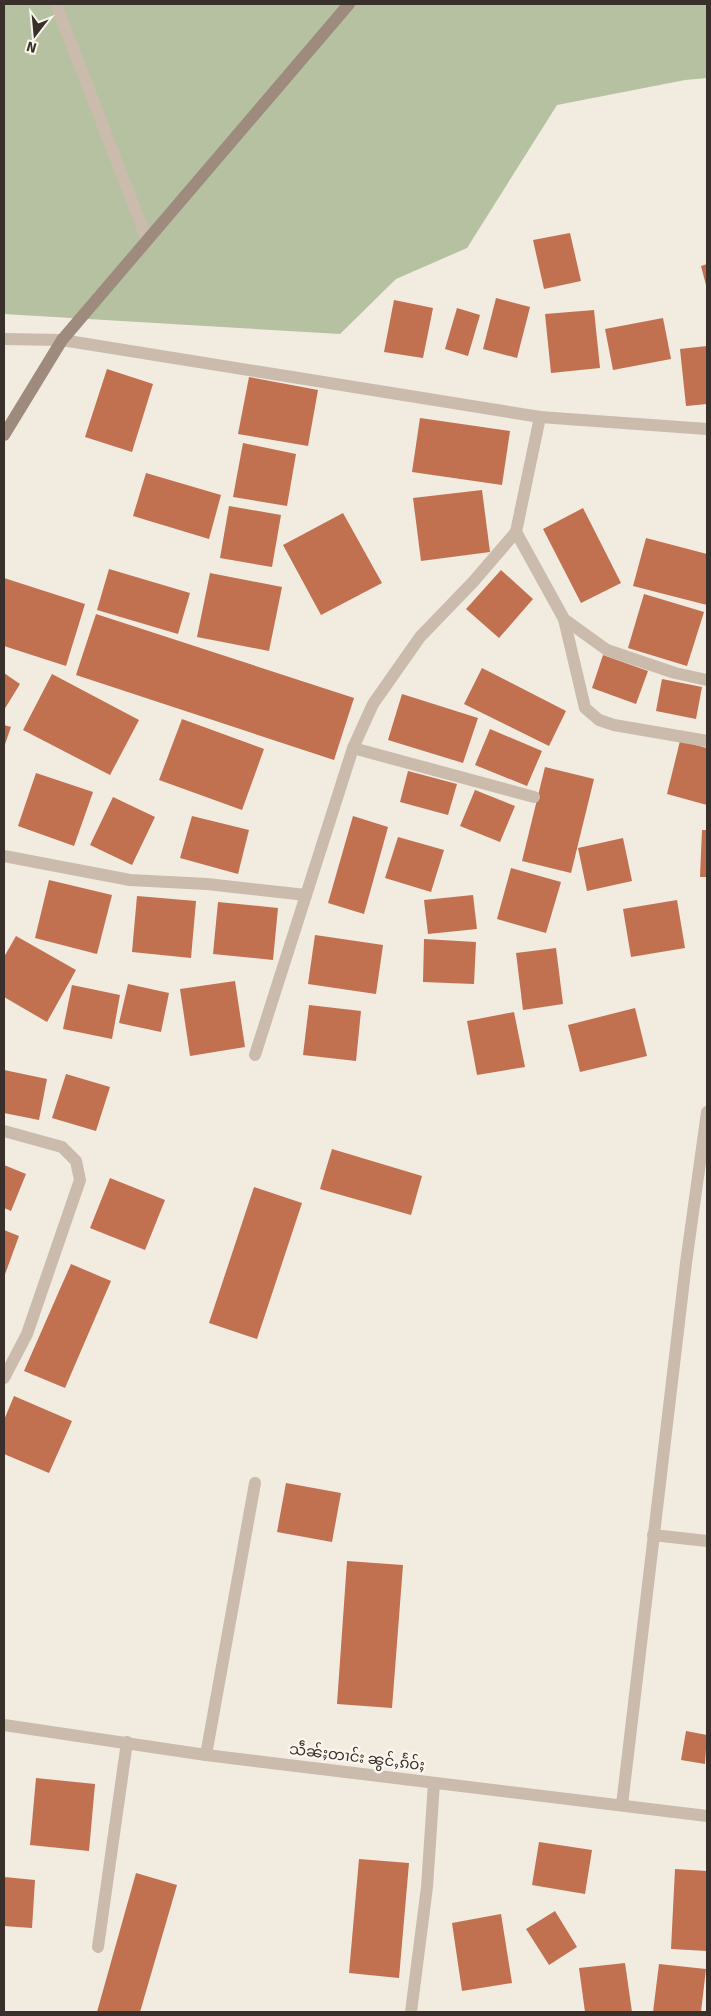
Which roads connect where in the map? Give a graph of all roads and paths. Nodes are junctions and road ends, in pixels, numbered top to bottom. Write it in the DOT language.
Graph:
graph roads {
  1 [pos="56,4"];
  2 [pos="349,4"];
  3 [pos="147,240"];
  4 [pos="4,339"];
  5 [pos="62,340"];
  6 [pos="540,416"];
  7 [pos="707,429"];
  8 [pos="4,435"];
  9 [pos="516,532"];
  10 [pos="564,619"];
  11 [pos="707,680"];
  12 [pos="707,741"];
  13 [pos="353,748"];
  14 [pos="534,797"];
  15 [pos="4,856"];
  16 [pos="306,895"];
  17 [pos="255,1055"];
  18 [pos="707,1112"];
  19 [pos="4,1131"];
  20 [pos="4,1378"];
  21 [pos="255,1483"];
  22 [pos="653,1535"];
  23 [pos="707,1541"];
  24 [pos="4,1725"];
  25 [pos="126,1742"];
  26 [pos="206,1755"];
  27 [pos="434,1783"];
  28 [pos="622,1805"];
  29 [pos="707,1816"];
  30 [pos="98,1947"];
  31 [pos="411,2012"];
  1 -- 3 [label="street"];
  2 -- 3 [label="street"];
  3 -- 5 [label="street"];
  4 -- 5 [label="street"];
  5 -- 6 [label="street"];
  5 -- 8 [label="street"];
  6 -- 7 [label="street"];
  6 -- 9 [label="street"];
  9 -- 10 [label="street"];
  9 -- 13 [label="street"];
  10 -- 11 [label="street"];
  10 -- 12 [label="street"];
  13 -- 14 [label="street"];
  13 -- 16 [label="street"];
  15 -- 16 [label="street"];
  16 -- 17 [label="street"];
  18 -- 22 [label="street"];
  19 -- 20 [label="street"];
  21 -- 26 [label="street"];
  22 -- 23 [label="street"];
  22 -- 28 [label="street"];
  24 -- 25 [label="street, သဵၼ်ႈတၢင်း ၼွင်ႇၵႅဝ်ႈ"];
  25 -- 26 [label="street, သဵၼ်ႈတၢင်း ၼွင်ႇၵႅဝ်ႈ"];
  25 -- 30 [label="street"];
  26 -- 27 [label="street, သဵၼ်ႈတၢင်း ၼွင်ႇၵႅဝ်ႈ"];
  27 -- 28 [label="street, သဵၼ်ႈတၢင်း ၼွင်ႇၵႅဝ်ႈ"];
  27 -- 31 [label="street"];
  28 -- 29 [label="street, သဵၼ်ႈတၢင်း ၼွင်ႇၵႅဝ်ႈ"];
}
